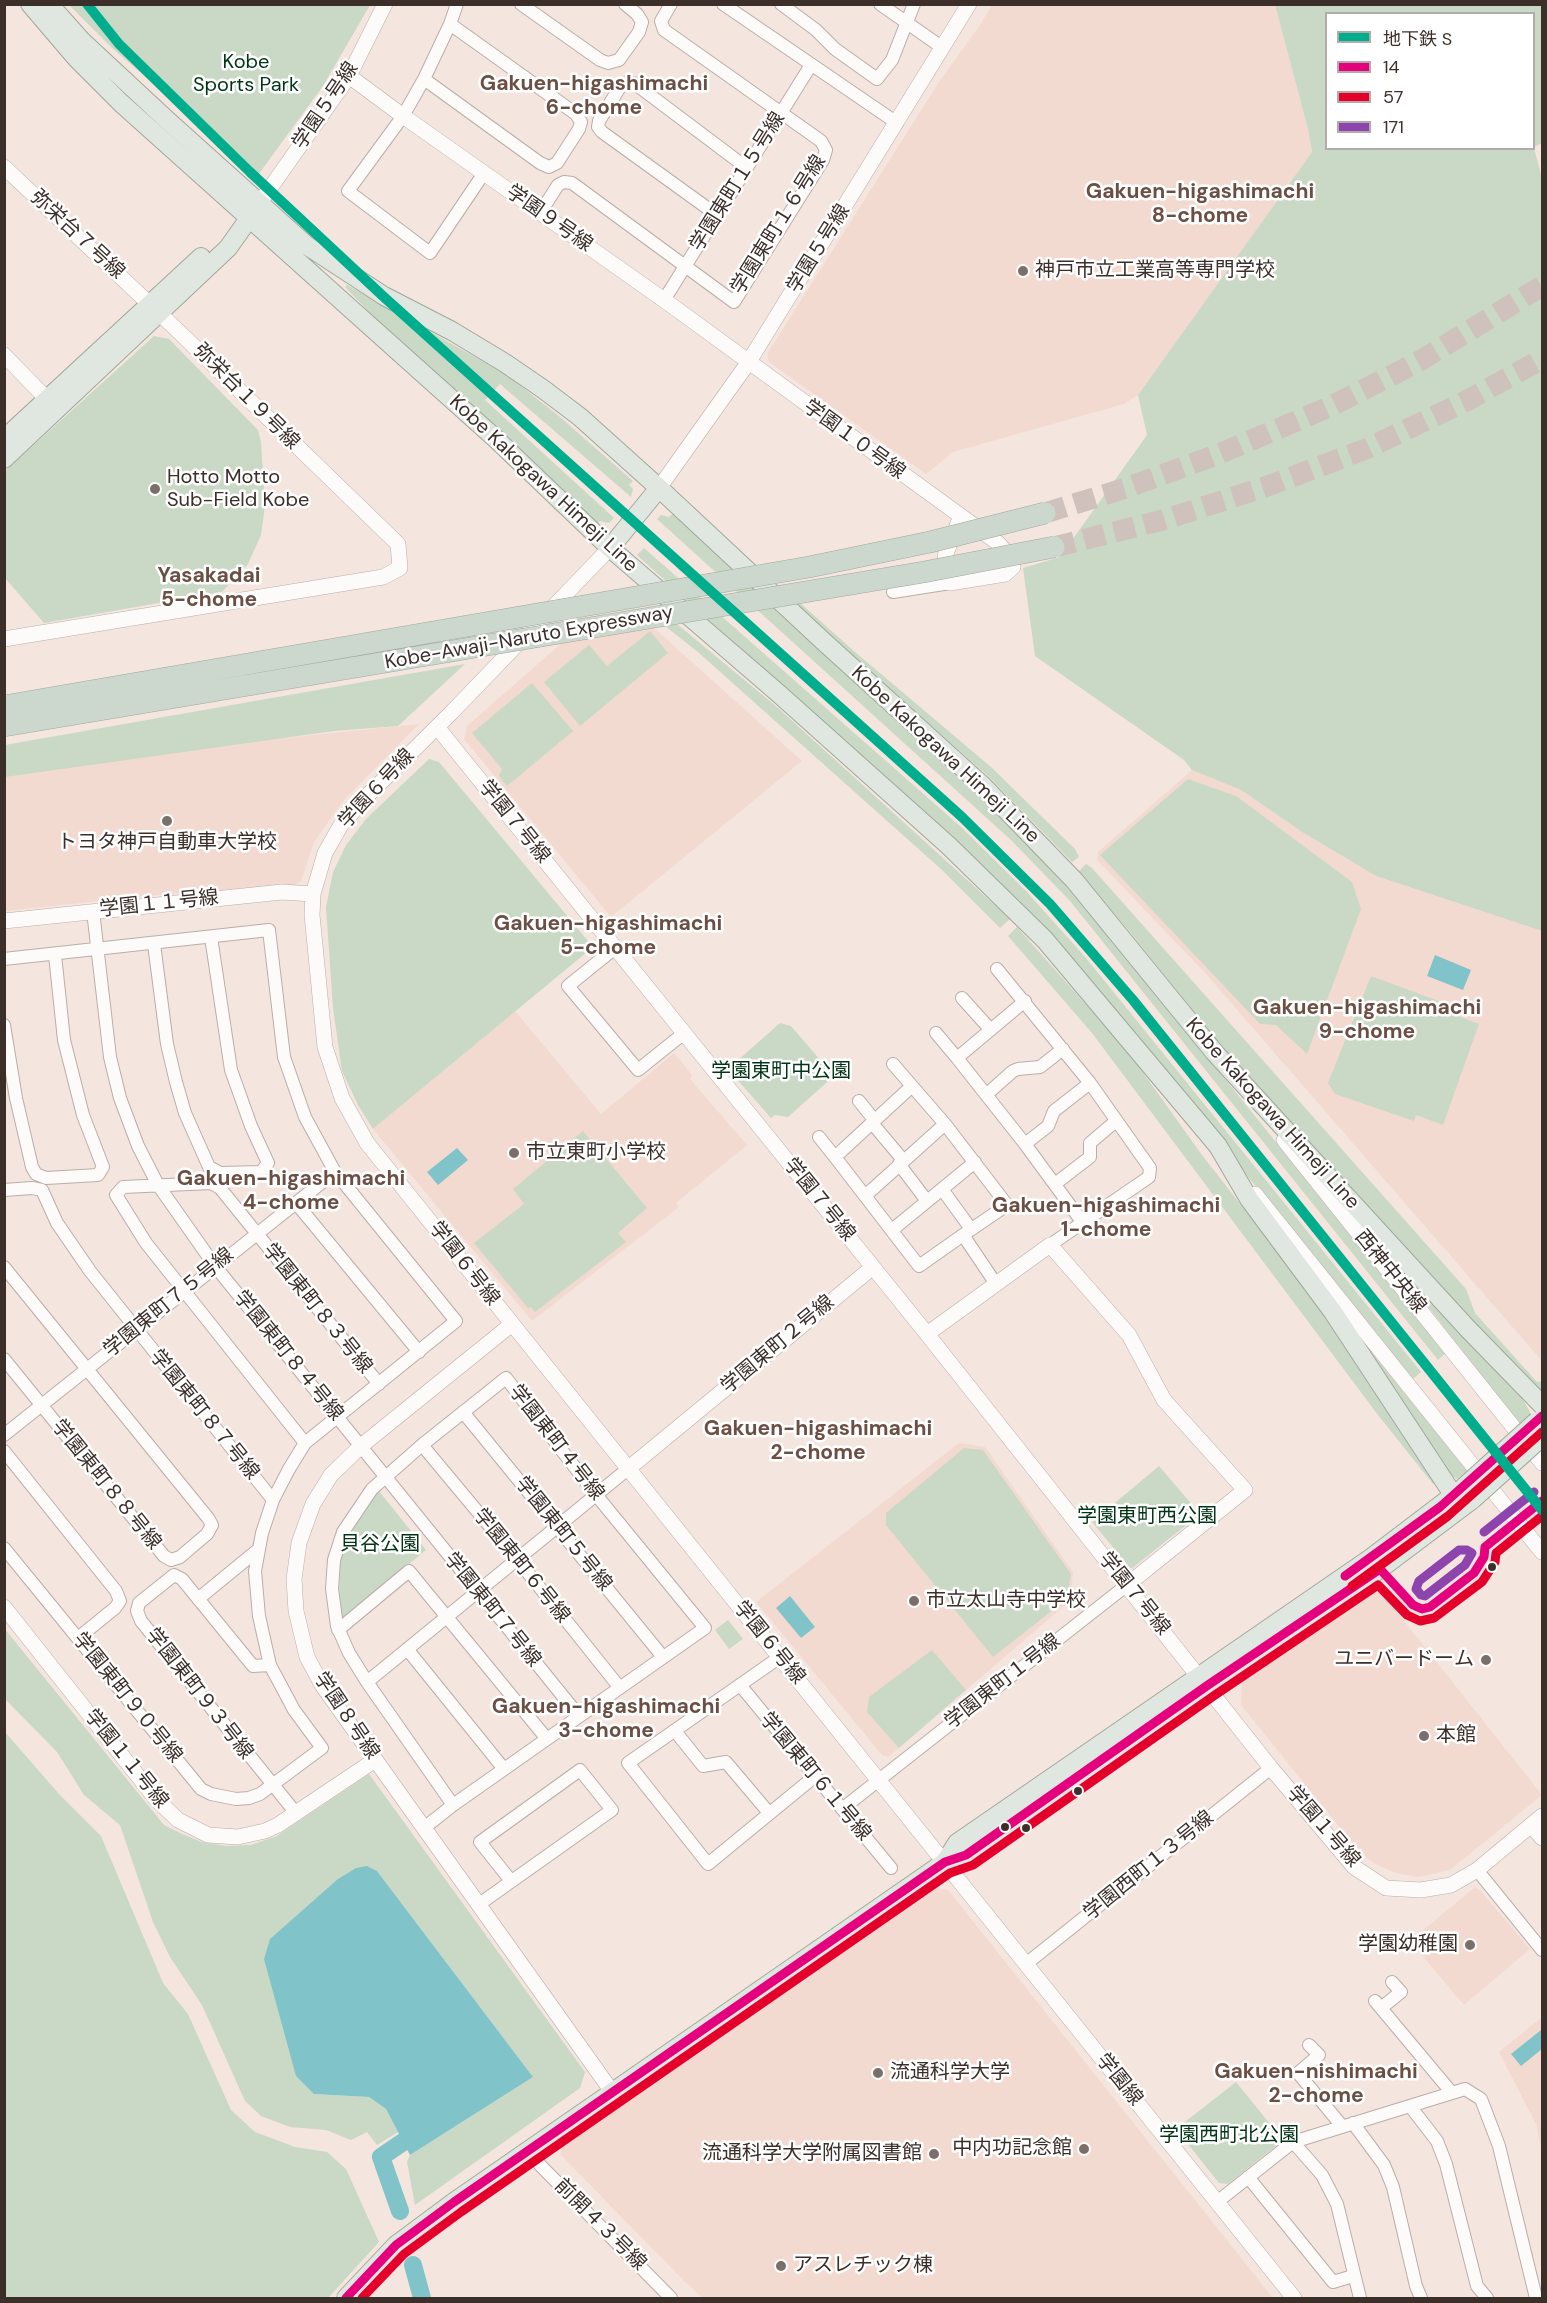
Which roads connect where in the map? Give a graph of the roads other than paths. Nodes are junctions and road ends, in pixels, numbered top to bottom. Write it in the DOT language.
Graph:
graph roads {
  1 [pos="30,4"];
  2 [pos="49,4"];
  3 [pos="385,4"];
  4 [pos="457,4"];
  5 [pos="521,4"];
  6 [pos="624,4"];
  7 [pos="671,4"];
  8 [pos="723,4"];
  9 [pos="781,4"];
  10 [pos="880,4"];
  11 [pos="914,4"];
  12 [pos="969,4"];
  13 [pos="906,22"];
  14 [pos="450,24"];
  15 [pos="943,48"];
  16 [pos="812,65"];
  17 [pos="349,76"];
  18 [pos="424,79"];
  19 [pos="782,112"];
  20 [pos="403,116"];
  21 [pos="897,123"];
  22 [pos="4,167"];
  23 [pos="747,168"];
  24 [pos="484,173"];
  25 [pos="254,211"];
  26 [pos="540,213"];
  27 [pos="717,215"];
  28 [pos="685,267"];
  29 [pos="664,300"];
  30 [pos="154,309"];
  31 [pos="4,355"];
  32 [pos="748,363"];
  33 [pos="53,405"];
  34 [pos="4,439"];
  35 [pos="4,459"];
  36 [pos="653,495"];
  37 [pos="1045,513"];
  38 [pos="961,516"];
  39 [pos="1054,547"];
  40 [pos="610,548"];
  41 [pos="950,583"];
  42 [pos="893,592"];
  43 [pos="4,639"];
  44 [pos="4,706"];
  45 [pos="4,726"];
  46 [pos="438,727"];
  47 [pos="313,894"];
  48 [pos="93,911"];
  49 [pos="4,921"];
  50 [pos="211,937"];
  51 [pos="154,944"];
  52 [pos="615,948"];
  53 [pos="96,951"];
  54 [pos="55,955"];
  55 [pos="4,960"];
  56 [pos="997,969"];
  57 [pos="962,998"];
  58 [pos="1025,1001"];
  59 [pos="4,1025"];
  60 [pos="990,1029"];
  61 [pos="936,1033"];
  62 [pos="683,1034"];
  63 [pos="1063,1049"];
  64 [pos="1215,1053"];
  65 [pos="957,1058"];
  66 [pos="893,1065"];
  67 [pos="1090,1083"];
  68 [pos="912,1086"];
  69 [pos="987,1094"];
  70 [pos="859,1101"];
  71 [pos="1116,1121"];
  72 [pos="873,1122"];
  73 [pos="945,1124"];
  74 [pos="819,1137"];
  75 [pos="1025,1144"];
  76 [pos="1218,1146"];
  77 [pos="835,1157"];
  78 [pos="901,1162"];
  79 [pos="975,1162"];
  80 [pos="335,1172"];
  81 [pos="1055,1184"];
  82 [pos="158,1185"];
  83 [pos="942,1189"];
  84 [pos="4,1190"];
  85 [pos="865,1196"];
  86 [pos="927,1201"];
  87 [pos="296,1203"];
  88 [pos="1083,1223"];
  89 [pos="892,1230"];
  90 [pos="967,1232"];
  91 [pos="256,1234"];
  92 [pos="1050,1245"];
  93 [pos="215,1266"];
  94 [pos="4,1267"];
  95 [pos="873,1267"];
  96 [pos="996,1284"];
  97 [pos="183,1291"];
  98 [pos="512,1324"];
  99 [pos="136,1330"];
  100 [pos="927,1334"];
  101 [pos="419,1352"];
  102 [pos="4,1359"];
  103 [pos="86,1369"];
  104 [pos="379,1384"];
  105 [pos="42,1405"];
  106 [pos="464,1412"];
  107 [pos="335,1420"];
  108 [pos="1541,1420"];
  109 [pos="4,1435"];
  110 [pos="306,1443"];
  111 [pos="422,1445"];
  112 [pos="361,1446"];
  113 [pos="4,1451"];
  114 [pos="1542,1463"];
  115 [pos="629,1468"];
  116 [pos="385,1476"];
  117 [pos="1464,1494"];
  118 [pos="597,1496"];
  119 [pos="273,1500"];
  120 [pos="557,1527"];
  121 [pos="4,1548"];
  122 [pos="258,1550"];
  123 [pos="1542,1552"];
  124 [pos="517,1559"];
  125 [pos="1127,1585"];
  126 [pos="476,1591"];
  127 [pos="198,1599"];
  128 [pos="4,1606"];
  129 [pos="447,1616"];
  130 [pos="338,1630"];
  131 [pos="78,1638"];
  132 [pos="407,1649"];
  133 [pos="663,1657"];
  134 [pos="780,1657"];
  135 [pos="270,1665"];
  136 [pos="1204,1680"];
  137 [pos="367,1682"];
  138 [pos="740,1686"];
  139 [pos="620,1688"];
  140 [pos="579,1716"];
  141 [pos="675,1731"];
  142 [pos="547,1739"];
  143 [pos="375,1760"];
  144 [pos="1271,1768"];
  145 [pos="504,1769"];
  146 [pos="814,1777"];
  147 [pos="878,1779"];
  148 [pos="272,1785"];
  149 [pos="453,1805"];
  150 [pos="842,1809"];
  151 [pos="295,1812"];
  152 [pos="769,1813"];
  153 [pos="1537,1820"];
  154 [pos="424,1828"];
  155 [pos="1542,1838"];
  156 [pos="945,1862"];
  157 [pos="891,1868"];
  158 [pos="1477,1870"];
  159 [pos="511,1881"];
  160 [pos="478,1905"];
  161 [pos="1542,1950"];
  162 [pos="1026,1964"];
  163 [pos="1392,1982"];
  164 [pos="1309,2045"];
  165 [pos="613,2093"];
  166 [pos="1452,2093"];
  167 [pos="1410,2106"];
  168 [pos="1348,2125"];
  169 [pos="1293,2142"];
  170 [pos="530,2150"];
  171 [pos="1248,2177"];
  172 [pos="1217,2202"];
  173 [pos="1353,2276"];
  174 [pos="346,2298"];
  175 [pos="671,2298"];
  176 [pos="1294,2298"];
  177 [pos="1360,2298"];
  178 [pos="1421,2298"];
  179 [pos="1487,2298"];
  180 [pos="1536,2298"];
  1 -- 25 [label="main road, Kobe Kakogawa Himeji Line"];
  2 -- 25 [label="main road, Kobe Kakogawa Himeji Line"];
  3 -- 17 [label="street, 学園５号線"];
  4 -- 14 [label="street"];
  5 -- 6 [label="street"];
  7 -- 19 [label="street"];
  8 -- 16 [label="street"];
  9 -- 13 [label="street"];
  10 -- 13 [label="street"];
  11 -- 13 [label="street"];
  12 -- 15 [label="street, 学園５号線"];
  13 -- 15 [label="street"];
  14 -- 18 [label="street"];
  14 -- 18 [label="street"];
  15 -- 21 [label="street, 学園５号線"];
  16 -- 19 [label="street, 学園東町１５号線"];
  16 -- 21 [label="street"];
  17 -- 20 [label="street, 学園９号線"];
  17 -- 25 [label="street, 学園５号線"];
  18 -- 20 [label="street"];
  19 -- 23 [label="street, 学園東町１５号線"];
  19 -- 28 [label="street, 学園東町１６号線"];
  20 -- 24 [label="street, 学園９号線"];
  20 -- 24 [label="street"];
  21 -- 32 [label="street, 学園５号線"];
  22 -- 30 [label="street, 弥栄台７号線"];
  23 -- 27 [label="street, 学園東町１５号線"];
  23 -- 27 [label="street"];
  24 -- 26 [label="street, 学園９号線"];
  25 -- 30 [label="main road"];
  25 -- 36 [label="main road, Kobe Kakogawa Himeji Line"];
  25 -- 40 [label="main road, Kobe Kakogawa Himeji Line"];
  26 -- 28 [label="street"];
  26 -- 29 [label="street, 学園９号線"];
  27 -- 28 [label="street, 学園東町１５号線"];
  28 -- 29 [label="street, 学園東町１５号線"];
  29 -- 32 [label="street, 学園９号線"];
  30 -- 33 [label="main road"];
  30 -- 43 [label="street, 弥栄台１９号線"];
  31 -- 33 [label="street"];
  32 -- 36 [label="street, 学園５号線"];
  32 -- 38 [label="street, 学園１０号線"];
  33 -- 34 [label="main road"];
  33 -- 35 [label="main road"];
  36 -- 40 [label="main road"];
  36 -- 64 [label="main road, Kobe Kakogawa Himeji Line"];
  37 -- 44 [label="highway, Kobe-Awaji-Naruto Expressway, bridge"];
  38 -- 41 [label="street"];
  38 -- 41 [label="street, 学園１０号線"];
  39 -- 45 [label="highway, Kobe-Awaji-Naruto Expressway, bridge"];
  40 -- 46 [label="street, 学園６号線"];
  40 -- 76 [label="main road, Kobe Kakogawa Himeji Line"];
  41 -- 42 [label="street"];
  46 -- 47 [label="street, 学園６号線"];
  46 -- 52 [label="street, 学園７号線"];
  47 -- 48 [label="street, 学園１１号線"];
  47 -- 98 [label="street, 学園６号線"];
  48 -- 49 [label="street, 学園１１号線"];
  48 -- 53 [label="street, 学園東町８４号線"];
  50 -- 51 [label="street"];
  50 -- 51 [label="street"];
  50 -- 80 [label="street"];
  51 -- 53 [label="street"];
  52 -- 62 [label="street, 学園７号線"];
  52 -- 62 [label="street"];
  53 -- 54 [label="street"];
  53 -- 82 [label="street, 学園東町８４号線"];
  54 -- 55 [label="street"];
  54 -- 59 [label="street"];
  56 -- 58 [label="street"];
  57 -- 60 [label="street"];
  58 -- 60 [label="street"];
  58 -- 63 [label="street"];
  60 -- 65 [label="street"];
  61 -- 65 [label="street"];
  62 -- 95 [label="street, 学園７号線"];
  63 -- 67 [label="street"];
  63 -- 69 [label="street"];
  64 -- 108 [label="main road, Kobe Kakogawa Himeji Line"];
  64 -- 114 [label="street, 西神中央線"];
  65 -- 69 [label="street"];
  66 -- 68 [label="street"];
  67 -- 71 [label="street"];
  67 -- 75 [label="street"];
  68 -- 72 [label="street"];
  68 -- 73 [label="street"];
  69 -- 75 [label="street"];
  70 -- 72 [label="street"];
  71 -- 81 [label="street"];
  71 -- 88 [label="street"];
  72 -- 77 [label="street"];
  72 -- 78 [label="street"];
  73 -- 78 [label="street"];
  73 -- 79 [label="street"];
  74 -- 77 [label="street"];
  75 -- 81 [label="street"];
  76 -- 117 [label="main road, Kobe Kakogawa Himeji Line"];
  76 -- 123 [label="street"];
  77 -- 85 [label="street"];
  78 -- 85 [label="street"];
  78 -- 86 [label="street"];
  79 -- 83 [label="street"];
  79 -- 90 [label="street"];
  80 -- 87 [label="street, 学園東町７５号線"];
  80 -- 101 [label="street"];
  81 -- 88 [label="street"];
  82 -- 91 [label="street, 学園東町８３号線"];
  82 -- 93 [label="street, 学園東町８４号線"];
  82 -- 97 [label="street"];
  83 -- 86 [label="street"];
  83 -- 90 [label="street"];
  84 -- 99 [label="street, 学園東町８７号線"];
  85 -- 89 [label="street"];
  86 -- 89 [label="street"];
  87 -- 91 [label="street, 学園東町７５号線"];
  87 -- 101 [label="street"];
  88 -- 92 [label="street"];
  89 -- 90 [label="street"];
  90 -- 96 [label="street"];
  91 -- 93 [label="street, 学園東町７５号線"];
  91 -- 104 [label="street, 学園東町８３号線"];
  92 -- 96 [label="street"];
  92 -- 125 [label="street"];
  93 -- 97 [label="street, 学園東町７５号線"];
  93 -- 107 [label="street, 学園東町８４号線"];
  94 -- 103 [label="street, 学園東町８８号線"];
  95 -- 100 [label="street, 学園７号線"];
  95 -- 115 [label="street, 学園東町２号線"];
  96 -- 100 [label="street"];
  97 -- 99 [label="street, 学園東町７５号線"];
  97 -- 110 [label="street"];
  98 -- 112 [label="street, 学園８号線"];
  98 -- 115 [label="street, 学園６号線"];
  99 -- 103 [label="street, 学園東町７５号線"];
  99 -- 119 [label="street, 学園東町８７号線"];
  100 -- 125 [label="street, 学園７号線"];
  101 -- 104 [label="street"];
  102 -- 105 [label="street, 学園東町８８号線"];
  103 -- 105 [label="street, 学園東町７５号線"];
  103 -- 105 [label="street, 学園東町８８号線"];
  104 -- 107 [label="street"];
  105 -- 109 [label="street, 学園東町７５号線"];
  106 -- 111 [label="street, 学園東町４号線"];
  106 -- 118 [label="street, 学園東町４号線"];
  106 -- 120 [label="street, 学園東町５号線"];
  107 -- 110 [label="street"];
  107 -- 112 [label="street, 学園東町８４号線"];
  108 -- 117 [label="main road, Kobe Kakogawa Himeji Line, bridge"];
  110 -- 119 [label="street"];
  111 -- 116 [label="street, 学園東町４号線"];
  111 -- 124 [label="street, 学園東町６号線"];
  112 -- 116 [label="street, 学園東町７号線"];
  112 -- 143 [label="street, 学園８号線"];
  113 -- 131 [label="street"];
  115 -- 118 [label="street"];
  115 -- 134 [label="street, 学園６号線"];
  116 -- 126 [label="street, 学園東町７号線"];
  116 -- 130 [label="street, 学園東町４号線"];
  117 -- 136 [label="main road, Kobe Kakogawa Himeji Line"];
  118 -- 120 [label="street"];
  118 -- 133 [label="street, 学園東町４号線"];
  119 -- 122 [label="street"];
  120 -- 124 [label="street"];
  120 -- 133 [label="street, 学園東町５号線"];
  121 -- 131 [label="street, 学園東町９０号線"];
  122 -- 127 [label="street"];
  122 -- 135 [label="street"];
  124 -- 126 [label="street"];
  124 -- 139 [label="street, 学園東町６号線"];
  125 -- 136 [label="street, 学園７号線"];
  125 -- 147 [label="street, 学園東町１号線"];
  126 -- 129 [label="street"];
  126 -- 140 [label="street, 学園東町７号線"];
  127 -- 135 [label="street, 学園東町９３号線"];
  127 -- 148 [label="street, 学園東町９３号線"];
  128 -- 151 [label="street, 学園１１号線"];
  129 -- 130 [label="street"];
  129 -- 132 [label="street"];
  129 -- 142 [label="street"];
  130 -- 137 [label="street, 学園東町４号線"];
  131 -- 148 [label="street, 学園東町９０号線"];
  132 -- 137 [label="street"];
  132 -- 145 [label="street"];
  133 -- 139 [label="street, 学園東町４号線"];
  134 -- 138 [label="street"];
  134 -- 147 [label="street, 学園６号線"];
  135 -- 148 [label="street, 学園東町９０号線"];
  136 -- 144 [label="street, 学園１号線"];
  136 -- 156 [label="main road, Kobe Kakogawa Himeji Line"];
  137 -- 149 [label="street, 学園東町４号線"];
  138 -- 141 [label="street"];
  138 -- 146 [label="street, 学園東町６１号線"];
  139 -- 140 [label="street, 学園東町４号線"];
  140 -- 142 [label="street, 学園東町４号線"];
  141 -- 152 [label="street"];
  141 -- 152 [label="street"];
  142 -- 145 [label="street, 学園東町４号線"];
  143 -- 151 [label="street, 学園１１号線"];
  143 -- 154 [label="street, 学園８号線"];
  144 -- 158 [label="street, 学園１号線"];
  144 -- 162 [label="street, 学園西町１３号線"];
  145 -- 149 [label="street, 学園東町４号線"];
  146 -- 150 [label="street, 学園東町６１号線"];
  146 -- 152 [label="street"];
  147 -- 150 [label="street, 学園東町１号線"];
  147 -- 156 [label="street, 学園６号線"];
  148 -- 151 [label="street, 学園東町９３号線"];
  149 -- 154 [label="street, 学園東町４号線"];
  150 -- 157 [label="street, 学園東町６１号線"];
  153 -- 155 [label="street"];
  153 -- 158 [label="street, 学園１号線"];
  154 -- 160 [label="street, 学園８号線"];
  156 -- 162 [label="street, 学園線"];
  156 -- 165 [label="main road, Kobe Kakogawa Himeji Line"];
  158 -- 161 [label="street"];
  159 -- 159 [label="street"];
  159 -- 160 [label="street"];
  160 -- 165 [label="street, 学園８号線"];
  162 -- 172 [label="street, 学園線"];
  163 -- 166 [label="street"];
  164 -- 168 [label="street"];
  165 -- 170 [label="main road, Kobe Kakogawa Himeji Line"];
  166 -- 167 [label="street"];
  166 -- 180 [label="street"];
  167 -- 168 [label="street"];
  167 -- 179 [label="street"];
  168 -- 169 [label="street"];
  168 -- 178 [label="street"];
  169 -- 171 [label="street"];
  169 -- 173 [label="street"];
  170 -- 174 [label="main road, Kobe Kakogawa Himeji Line"];
  170 -- 175 [label="street, 前開４３号線"];
  171 -- 172 [label="street"];
  171 -- 173 [label="street"];
  172 -- 176 [label="street, 学園線"];
  173 -- 177 [label="street"];
}
